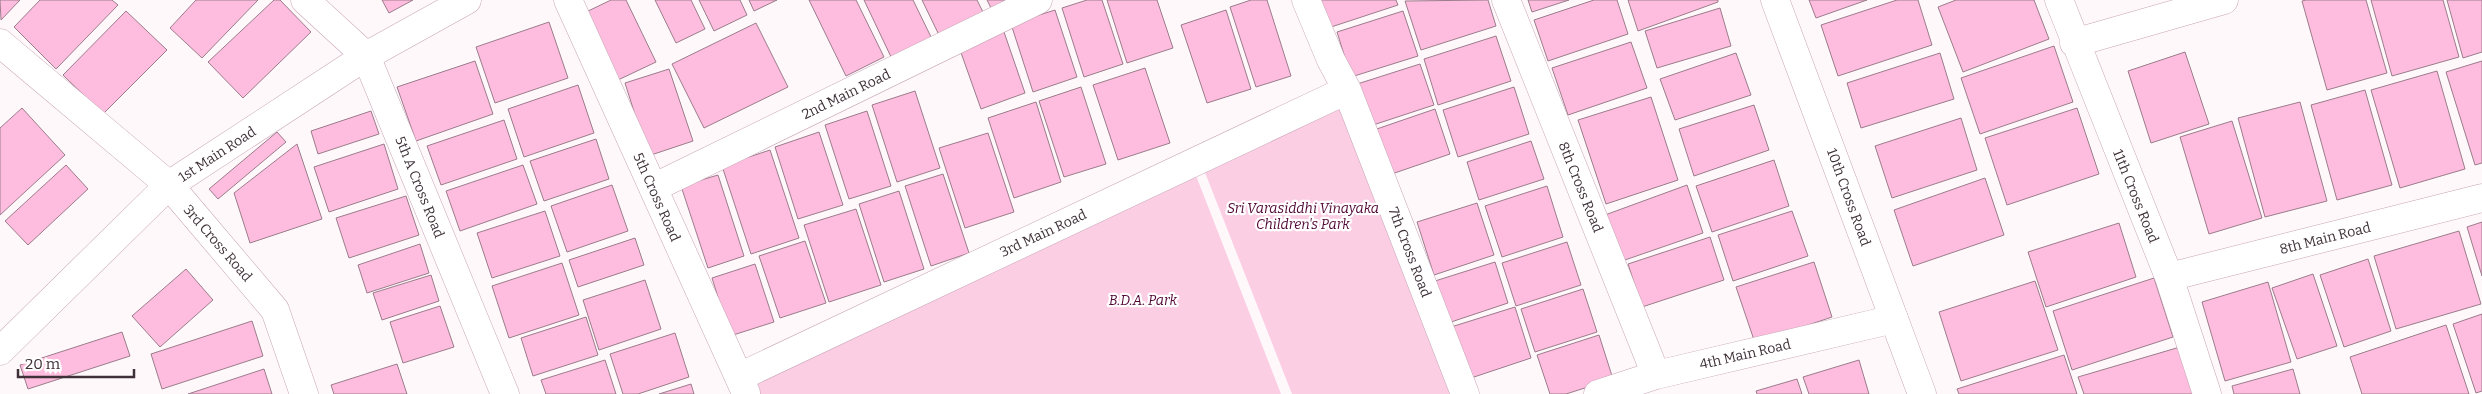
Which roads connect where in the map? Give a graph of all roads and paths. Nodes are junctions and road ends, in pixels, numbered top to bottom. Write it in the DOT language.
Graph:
graph roads {
  1 [pos="305,0"];
  2 [pos="467,0"];
  3 [pos="568,0"];
  4 [pos="1038,0"];
  5 [pos="1306,0"];
  6 [pos="1506,0"];
  7 [pos="1775,0"];
  8 [pos="2059,0"];
  9 [pos="2224,0"];
  10 [pos="0,43"];
  11 [pos="2074,43"];
  12 [pos="366,56"];
  13 [pos="1347,90"];
  14 [pos="169,185"];
  15 [pos="653,188"];
  16 [pos="2482,198"];
  17 [pos="2169,277"];
  18 [pos="1894,319"];
  19 [pos="0,351"];
  20 [pos="1656,375"];
  21 [pos="743,385"];
  22 [pos="304,394"];
  23 [pos="505,394"];
  24 [pos="1465,394"];
  25 [pos="1598,394"];
  26 [pos="1922,394"];
  27 [pos="2207,394"];
  1 -- 12 [label="street, 5th A Cross Road"];
  2 -- 12 [label="street, 1st Main Road"];
  3 -- 15 [label="street, 5th Cross Road"];
  4 -- 15 [label="street, 2nd Main Road"];
  5 -- 13 [label="street, 7th Cross Road"];
  6 -- 20 [label="street, 8th Cross Road"];
  7 -- 18 [label="street, 10th Cross Road"];
  8 -- 11 [label="street, 11th Cross Road"];
  9 -- 11 [label="street"];
  10 -- 14 [label="street, 3rd Cross Road"];
  11 -- 17 [label="street, 11th Cross Road"];
  12 -- 14 [label="street, 1st Main Road"];
  12 -- 23 [label="street, 5th A Cross Road"];
  13 -- 21 [label="street, 3rd Main Road"];
  13 -- 24 [label="street, 7th Cross Road"];
  14 -- 19 [label="street, 1st Main Road"];
  14 -- 22 [label="street, 3rd Cross Road"];
  15 -- 21 [label="street, 5th Cross Road"];
  16 -- 17 [label="street, 8th Main Road"];
  17 -- 27 [label="street, 11th Cross Road"];
  18 -- 20 [label="street, 4th Main Road"];
  18 -- 26 [label="street, 10th Cross Road"];
  20 -- 25 [label="street, 4th Main Road"];
}
